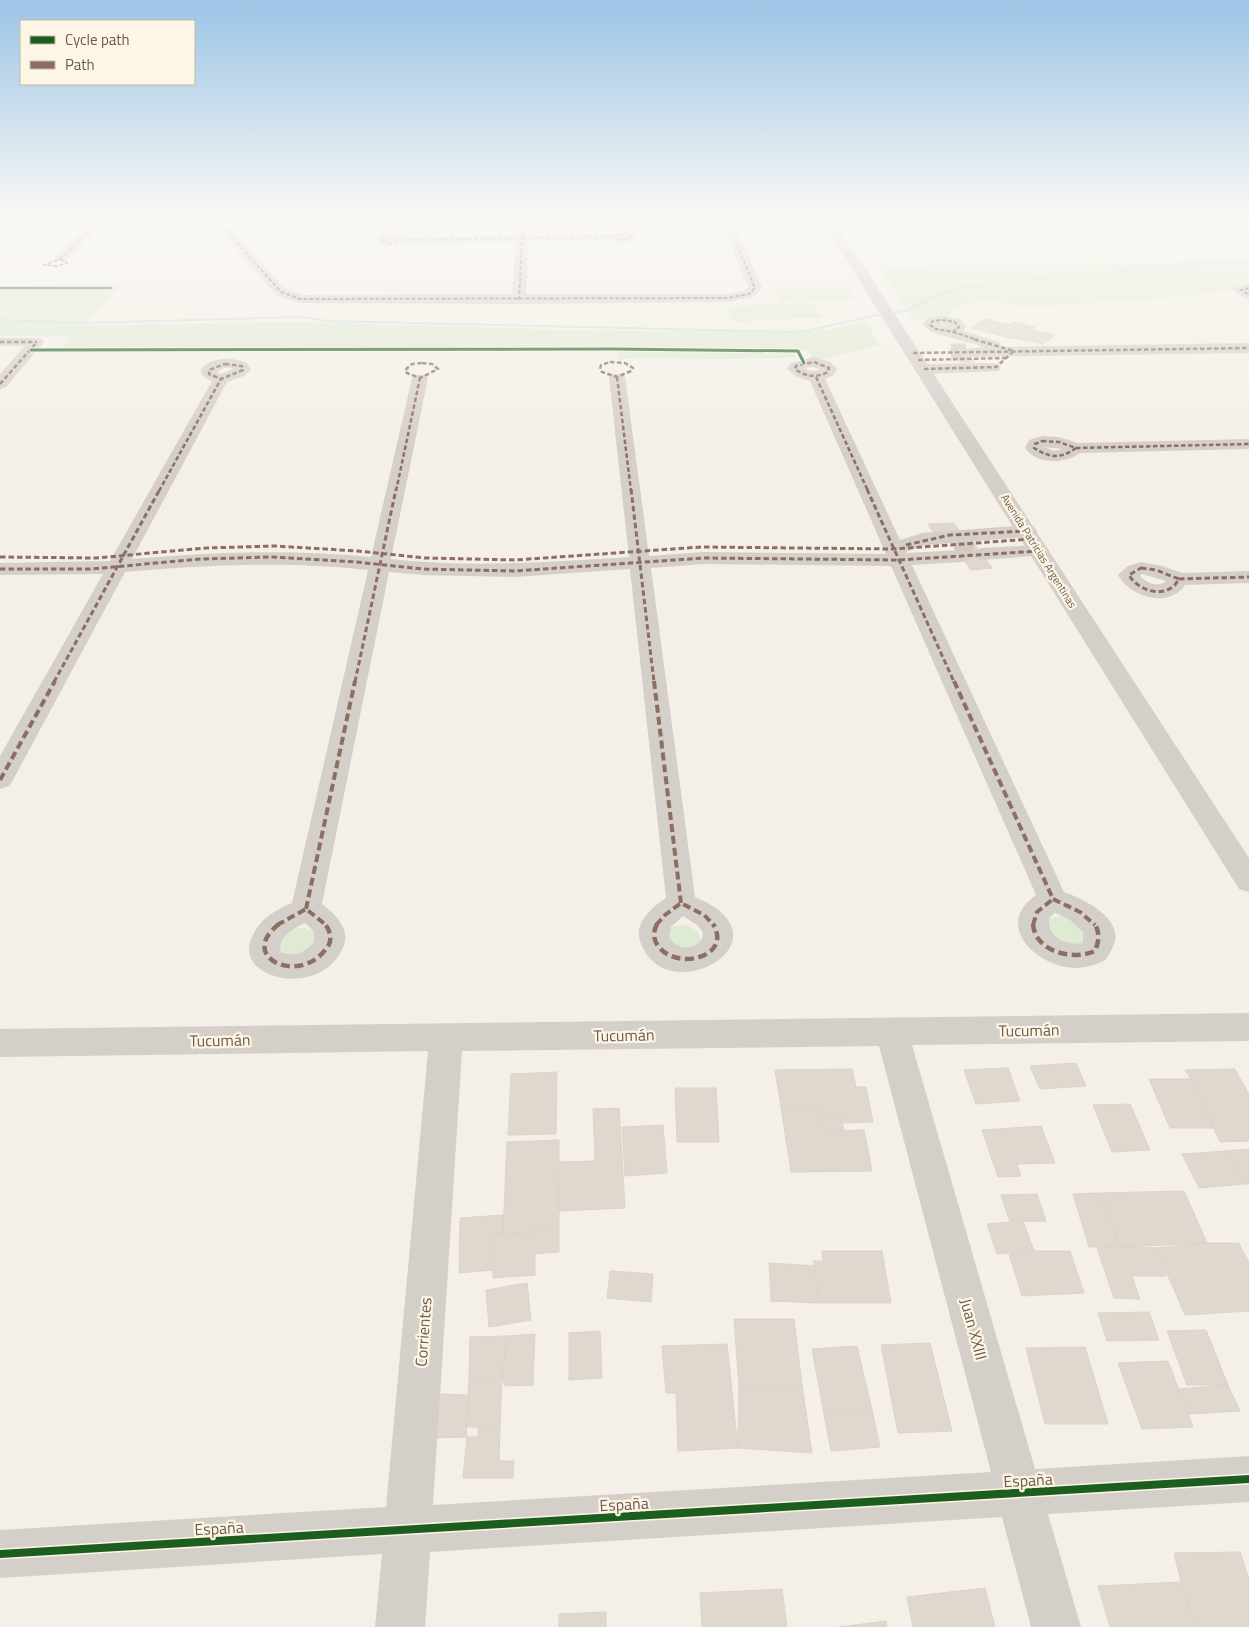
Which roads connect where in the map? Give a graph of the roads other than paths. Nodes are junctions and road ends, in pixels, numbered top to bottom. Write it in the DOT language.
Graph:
graph roads {
  1 [pos="295,297"];
  2 [pos="519,297"];
  3 [pos="734,297"];
  4 [pos="877,297"];
  5 [pos="519,300"];
  6 [pos="954,332"];
  7 [pos="0,342"];
  8 [pos="1249,348"];
  9 [pos="1010,354"];
  10 [pos="918,361"];
  11 [pos="617,377"];
  12 [pos="816,377"];
  13 [pos="420,378"];
  14 [pos="221,379"];
  15 [pos="0,384"];
  16 [pos="1249,444"];
  17 [pos="1076,448"];
  18 [pos="1033,540"];
  19 [pos="897,555"];
  20 [pos="0,557"];
  21 [pos="639,557"];
  22 [pos="382,559"];
  23 [pos="121,561"];
  24 [pos="0,569"];
  25 [pos="1249,578"];
  26 [pos="1179,580"];
  27 [pos="0,780"];
  28 [pos="1249,881"];
  29 [pos="1053,899"];
  30 [pos="681,902"];
  31 [pos="306,909"];
  32 [pos="1249,1027"];
  33 [pos="892,1032"];
  34 [pos="446,1038"];
  35 [pos="0,1043"];
  36 [pos="1249,1479"];
  37 [pos="1020,1493"];
  38 [pos="408,1529"];
  39 [pos="0,1554"];
  40 [pos="400,1627"];
  41 [pos="1056,1627"];
  1 -- 5 [label="street"];
  2 -- 5 [label="street"];
  3 -- 5 [label="street"];
  4 -- 10 [label="street, Avenida Patricias Argentinas"];
  6 -- 9 [label="street"];
  7 -- 15 [label="street"];
  8 -- 9 [label="street"];
  9 -- 10 [label="street"];
  9 -- 10 [label="street"];
  10 -- 18 [label="street, Avenida Patricias Argentinas"];
  11 -- 21 [label="street"];
  12 -- 19 [label="street"];
  13 -- 22 [label="street"];
  14 -- 23 [label="street"];
  16 -- 17 [label="street"];
  18 -- 19 [label="street"];
  18 -- 19 [label="street"];
  18 -- 28 [label="street, Avenida Patricias Argentinas"];
  19 -- 21 [label="street"];
  19 -- 29 [label="street"];
  20 -- 23 [label="street"];
  21 -- 22 [label="street"];
  21 -- 30 [label="street"];
  22 -- 23 [label="street"];
  22 -- 31 [label="street"];
  23 -- 24 [label="street"];
  23 -- 27 [label="street"];
  25 -- 26 [label="street"];
  32 -- 33 [label="street, Tucumán"];
  33 -- 34 [label="street, Tucumán"];
  33 -- 37 [label="street, Juan XXIII"];
  34 -- 35 [label="street, Tucumán"];
  34 -- 38 [label="street, Corrientes"];
  36 -- 37 [label="street, España"];
  37 -- 38 [label="street, España"];
  37 -- 41 [label="street, Juan XXIII"];
  38 -- 39 [label="street, España"];
  38 -- 40 [label="street, Corrientes"];
}
